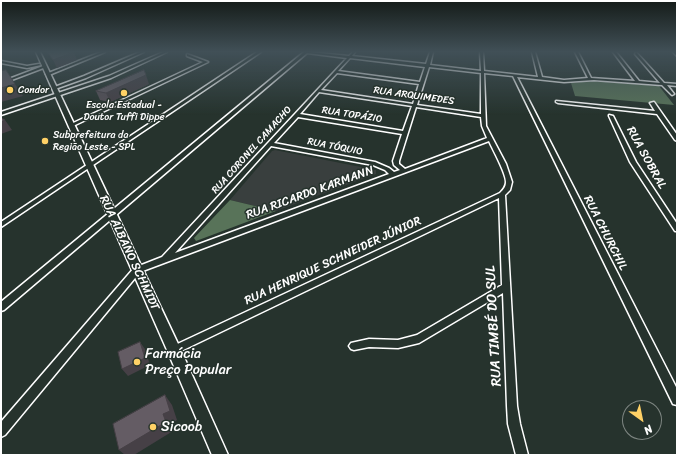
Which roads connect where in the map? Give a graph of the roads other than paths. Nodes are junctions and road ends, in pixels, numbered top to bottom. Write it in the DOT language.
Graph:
graph roads {
  1 [pos="27,73"];
  2 [pos="47,73"];
  3 [pos="94,73"];
  4 [pos="118,73"];
  5 [pos="182,73"];
  6 [pos="227,73"];
  7 [pos="281,73"];
  8 [pos="334,73"];
  9 [pos="345,73"];
  10 [pos="425,73"];
  11 [pos="482,73"];
  12 [pos="496,73"];
  13 [pos="539,73"];
  14 [pos="587,73"];
  15 [pos="631,73"];
  16 [pos="654,73"];
  17 [pos="514,75"];
  18 [pos="540,78"];
  19 [pos="590,79"];
  20 [pos="638,82"];
  21 [pos="1,83"];
  22 [pos="422,83"];
  23 [pos="663,84"];
  24 [pos="677,85"];
  25 [pos="54,88"];
  26 [pos="318,91"];
  27 [pos="672,94"];
  28 [pos="57,95"];
  29 [pos="558,102"];
  30 [pos="652,103"];
  31 [pos="414,106"];
  32 [pos="658,113"];
  33 [pos="1,114"];
  34 [pos="296,115"];
  35 [pos="484,116"];
  36 [pos="611,116"];
  37 [pos="71,125"];
  38 [pos="405,133"];
  39 [pos="490,139"];
  40 [pos="677,140"];
  41 [pos="270,144"];
  42 [pos="89,165"];
  43 [pos="404,171"];
  44 [pos="394,175"];
  45 [pos="502,194"];
  46 [pos="111,215"];
  47 [pos="1,224"];
  48 [pos="677,229"];
  49 [pos="165,260"];
  50 [pos="137,270"];
  51 [pos="507,286"];
  52 [pos="1,307"];
  53 [pos="354,346"];
  54 [pos="174,350"];
  55 [pos="677,400"];
  56 [pos="1,431"];
  57 [pos="220,455"];
  58 [pos="522,455"];
  1 -- 21 [label="street"];
  2 -- 25 [label="main road, RUA ALBANO SCHMIDT"];
  3 -- 25 [label="street"];
  4 -- 28 [label="street"];
  5 -- 37 [label="street"];
  6 -- 42 [label="street"];
  7 -- 46 [label="street"];
  8 -- 26 [label="street, RUA CORONEL CAMACHO"];
  9 -- 22 [label="street"];
  10 -- 22 [label="street"];
  11 -- 35 [label="street"];
  12 -- 17 [label="street"];
  13 -- 18 [label="street"];
  14 -- 19 [label="street"];
  15 -- 20 [label="street"];
  16 -- 23 [label="street"];
  17 -- 18 [label="street"];
  17 -- 55 [label="street, RUA CHURCHIL"];
  18 -- 19 [label="street"];
  19 -- 20 [label="street"];
  20 -- 23 [label="street"];
  22 -- 31 [label="street"];
  23 -- 24 [label="street"];
  23 -- 27 [label="street"];
  25 -- 28 [label="main road, RUA ALBANO SCHMIDT"];
  26 -- 31 [label="street, RUA ARQUIMEDES"];
  26 -- 34 [label="street, RUA CORONEL CAMACHO"];
  28 -- 33 [label="street"];
  28 -- 37 [label="main road, RUA ALBANO SCHMIDT"];
  29 -- 32 [label="street"];
  30 -- 32 [label="street"];
  31 -- 35 [label="street, RUA ARQUIMEDES"];
  31 -- 38 [label="street"];
  32 -- 40 [label="street"];
  34 -- 38 [label="street, RUA TOPÁZIO"];
  34 -- 41 [label="street, RUA CORONEL CAMACHO"];
  35 -- 39 [label="street"];
  36 -- 48 [label="street, RUA SOBRAL"];
  37 -- 42 [label="main road, RUA ALBANO SCHMIDT"];
  38 -- 43 [label="street"];
  39 -- 43 [label="street, RUA RICARDO KARMANN"];
  39 -- 45 [label="street"];
  41 -- 44 [label="street, RUA TÓQUIO"];
  41 -- 49 [label="street, RUA CORONEL CAMACHO"];
  42 -- 46 [label="main road, RUA ALBANO SCHMIDT"];
  42 -- 47 [label="street"];
  43 -- 44 [label="street, RUA RICARDO KARMANN"];
  44 -- 49 [label="street, RUA RICARDO KARMANN"];
  45 -- 51 [label="street, RUA TIMBÉ DO SUL"];
  45 -- 54 [label="street, RUA HENRIQUE SCHNEIDER JÚNIOR"];
  46 -- 50 [label="main road, RUA ALBANO SCHMIDT"];
  46 -- 52 [label="street"];
  49 -- 50 [label="street, RUA RICARDO KARMANN"];
  50 -- 54 [label="main road, RUA ALBANO SCHMIDT"];
  50 -- 56 [label="street"];
  51 -- 53 [label="street"];
  51 -- 58 [label="street, RUA TIMBÉ DO SUL"];
  54 -- 57 [label="main road, RUA ALBANO SCHMIDT"];
}
